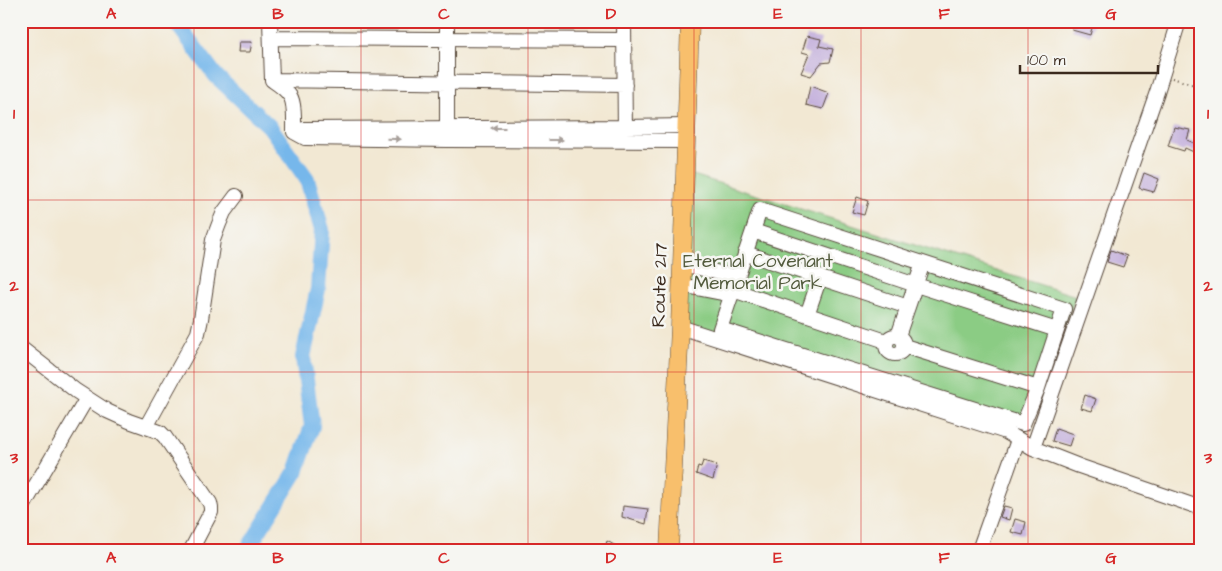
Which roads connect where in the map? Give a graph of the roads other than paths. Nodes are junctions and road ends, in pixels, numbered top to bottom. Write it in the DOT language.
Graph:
graph roads {
  1 [pos="270,21"];
  2 [pos="447,21"];
  3 [pos="624,21"];
  4 [pos="690,21"];
  5 [pos="1180,21"];
  6 [pos="271,38"];
  7 [pos="447,40"];
  8 [pos="624,40"];
  9 [pos="272,80"];
  10 [pos="447,82"];
  11 [pos="624,85"];
  12 [pos="686,133"];
  13 [pos="447,134"];
  14 [pos="625,134"];
  15 [pos="236,196"];
  16 [pos="753,231"];
  17 [pos="745,253"];
  18 [pos="923,262"];
  19 [pos="682,264"];
  20 [pos="820,277"];
  21 [pos="681,285"];
  22 [pos="916,285"];
  23 [pos="734,287"];
  24 [pos="908,306"];
  25 [pos="807,315"];
  26 [pos="680,327"];
  27 [pos="1057,330"];
  28 [pos="896,341"];
  29 [pos="21,348"];
  30 [pos="1038,388"];
  31 [pos="87,398"];
  32 [pos="146,427"];
  33 [pos="1018,440"];
  34 [pos="1033,448"];
  35 [pos="1201,508"];
  36 [pos="21,510"];
  37 [pos="191,550"];
  38 [pos="669,550"];
  39 [pos="979,550"];
  1 -- 6 [label="street"];
  2 -- 7 [label="street"];
  3 -- 8 [label="street"];
  4 -- 12 [label="main road, Route 217"];
  5 -- 34 [label="street"];
  6 -- 7 [label="street"];
  6 -- 9 [label="street"];
  7 -- 8 [label="street"];
  7 -- 10 [label="street"];
  8 -- 11 [label="street"];
  9 -- 10 [label="street"];
  9 -- 13 [label="street"];
  10 -- 11 [label="street"];
  10 -- 13 [label="street"];
  11 -- 14 [label="street"];
  12 -- 14 [label="street"];
  12 -- 19 [label="main road, Route 217"];
  13 -- 14 [label="street"];
  15 -- 32 [label="street"];
  16 -- 17 [label="street"];
  16 -- 18 [label="street"];
  16 -- 22 [label="street"];
  17 -- 20 [label="street"];
  17 -- 23 [label="street"];
  18 -- 22 [label="street"];
  18 -- 27 [label="street"];
  19 -- 21 [label="main road, Route 217"];
  19 -- 23 [label="street"];
  20 -- 24 [label="street"];
  20 -- 25 [label="street"];
  21 -- 23 [label="street"];
  21 -- 26 [label="main road, Route 217"];
  22 -- 24 [label="street"];
  22 -- 27 [label="street"];
  23 -- 25 [label="street"];
  23 -- 30 [label="street"];
  24 -- 28 [label="street"];
  25 -- 28 [label="street"];
  26 -- 33 [label="street"];
  26 -- 38 [label="main road, Route 217"];
  27 -- 30 [label="street"];
  28 -- 30 [label="street"];
  29 -- 31 [label="street"];
  31 -- 32 [label="street"];
  31 -- 36 [label="street"];
  32 -- 37 [label="street"];
  33 -- 34 [label="street"];
  33 -- 39 [label="street"];
  34 -- 35 [label="street"];
}
